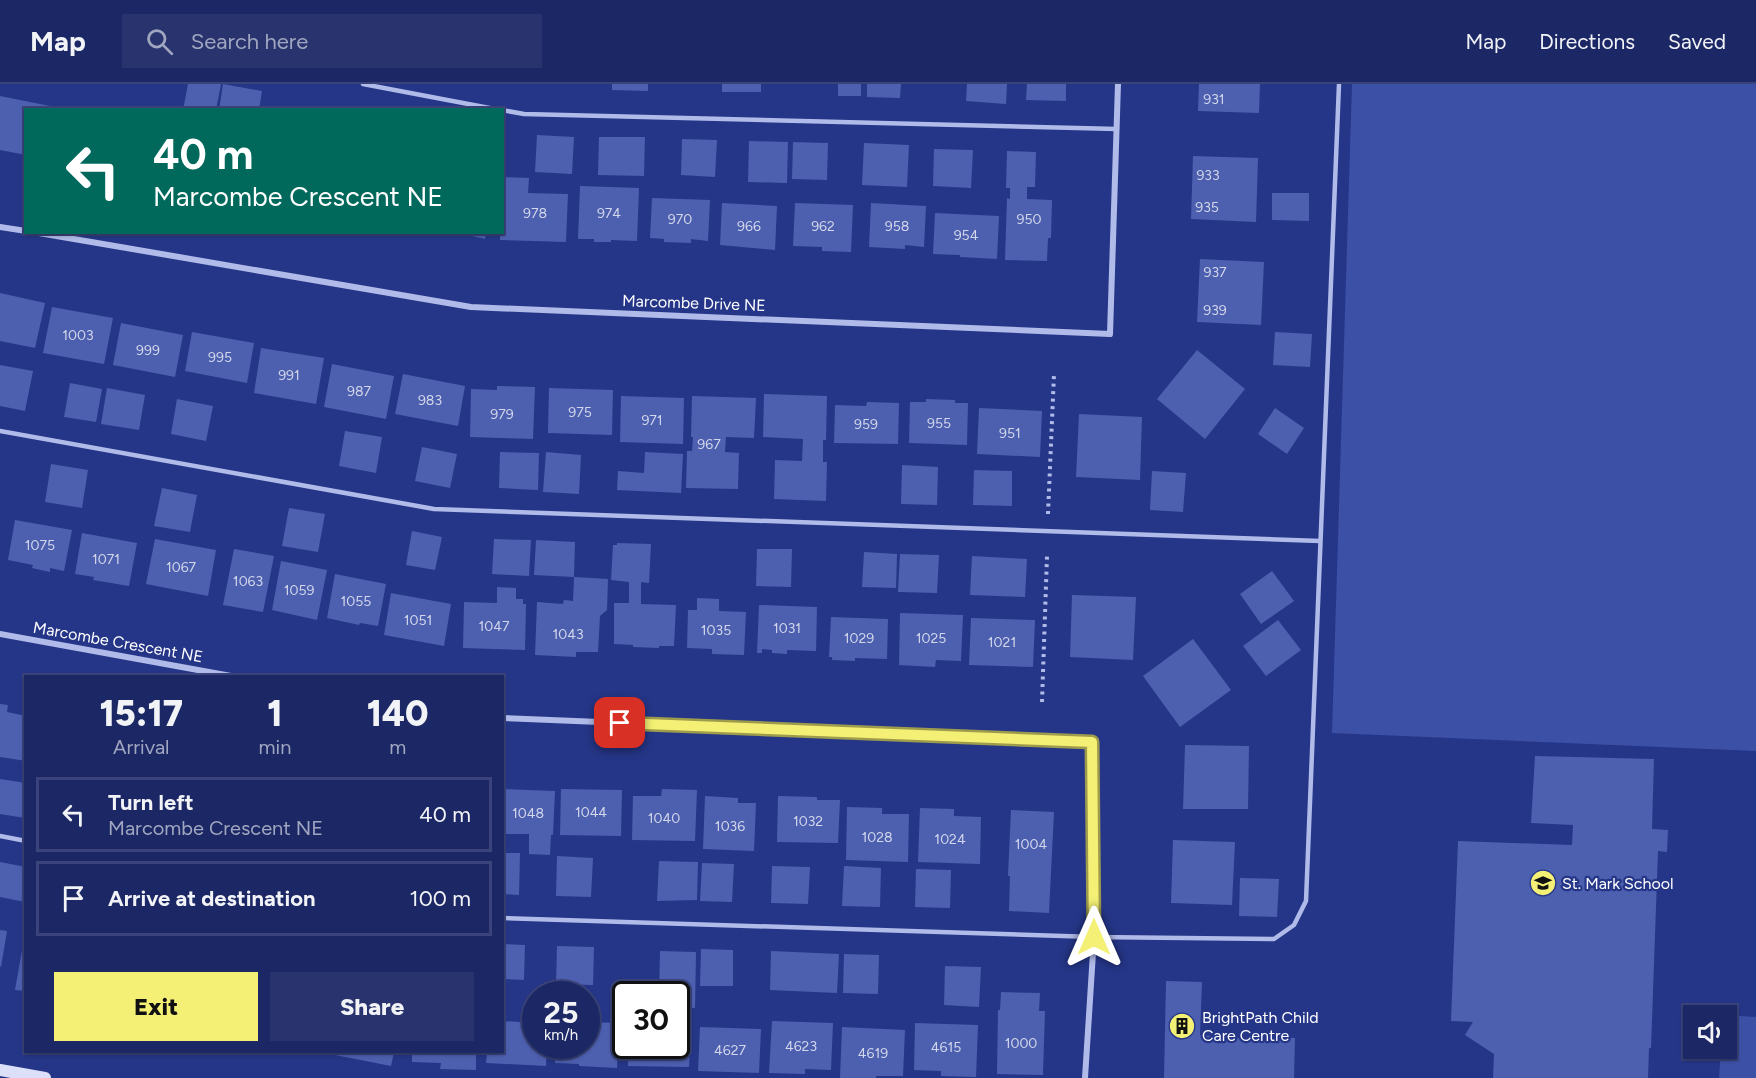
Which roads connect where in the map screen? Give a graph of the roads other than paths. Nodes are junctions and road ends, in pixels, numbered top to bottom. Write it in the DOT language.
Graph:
graph roads {
  1 [pos="363,84"];
  2 [pos="1118,84"];
  3 [pos="1339,84"];
  4 [pos="490,108"];
  5 [pos="504,110"];
  6 [pos="1117,129"];
  7 [pos="0,227"];
  8 [pos="24,231"];
  9 [pos="45,234"];
  10 [pos="0,431"];
  11 [pos="1320,541"];
  12 [pos="0,634"];
  13 [pos="226,675"];
  14 [pos="504,718"];
  15 [pos="0,836"];
  16 [pos="24,841"];
  17 [pos="504,918"];
  18 [pos="1094,937"];
  19 [pos="0,1070"];
  20 [pos="45,1078"];
  21 [pos="1085,1078"];
  1 -- 4 [label="lane"];
  2 -- 6 [label="street, Marcombe Drive NE"];
  3 -- 11 [label="lane"];
  5 -- 6 [label="lane"];
  6 -- 9 [label="street, Marcombe Drive NE"];
  7 -- 8 [label="street"];
  10 -- 11 [label="lane"];
  11 -- 18 [label="lane"];
  12 -- 13 [label="street, Marcombe Crescent NE"];
  14 -- 18 [label="street"];
  15 -- 16 [label="lane"];
  17 -- 18 [label="lane"];
  18 -- 21 [label="street"];
  19 -- 20 [label="street"];
}
